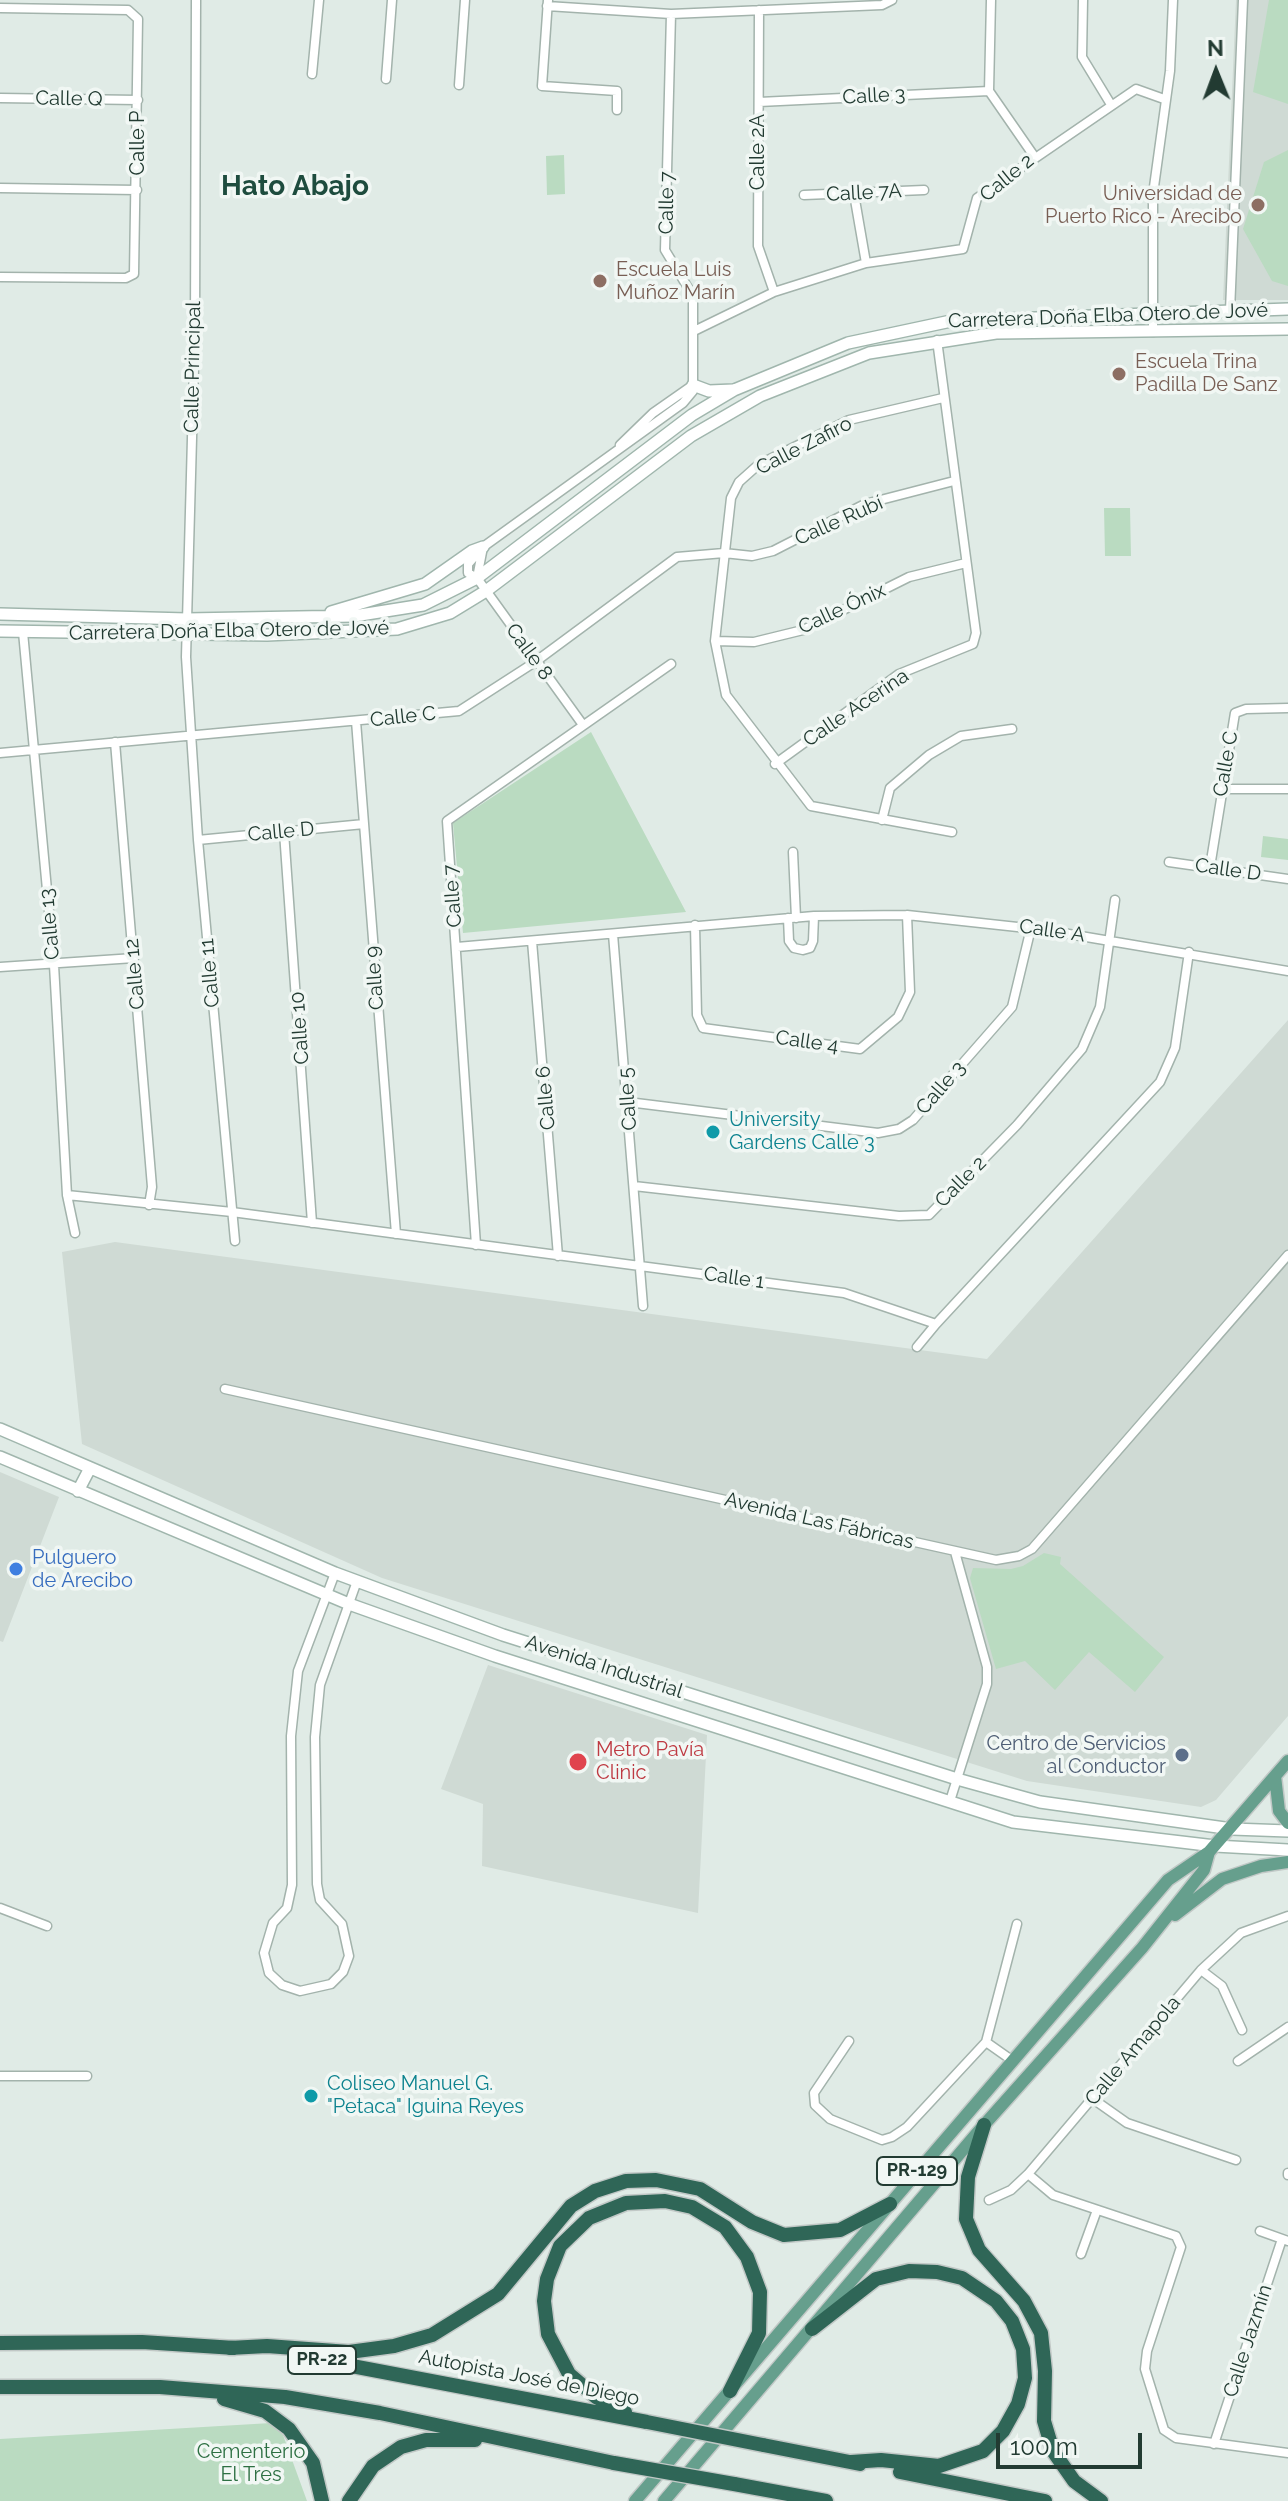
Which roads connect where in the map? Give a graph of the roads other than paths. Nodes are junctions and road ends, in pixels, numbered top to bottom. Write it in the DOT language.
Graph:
graph roads {
  1 [pos="196,0"];
  2 [pos="319,0"];
  3 [pos="392,0"];
  4 [pos="465,0"];
  5 [pos="892,0"];
  6 [pos="991,0"];
  7 [pos="1083,0"];
  8 [pos="1173,0"];
  9 [pos="1243,0"];
  10 [pos="548,3"];
  11 [pos="0,8"];
  12 [pos="759,10"];
  13 [pos="671,14"];
  14 [pos="312,74"];
  15 [pos="386,79"];
  16 [pos="459,85"];
  17 [pos="989,91"];
  18 [pos="0,98"];
  19 [pos="1164,99"];
  20 [pos="138,100"];
  21 [pos="759,102"];
  22 [pos="1110,103"];
  23 [pos="617,110"];
  24 [pos="1034,156"];
  25 [pos="0,188"];
  26 [pos="137,190"];
  27 [pos="924,190"];
  28 [pos="854,194"];
  29 [pos="804,195"];
  30 [pos="866,263"];
  31 [pos="0,277"];
  32 [pos="774,292"];
  33 [pos="1288,309"];
  34 [pos="1230,311"];
  35 [pos="1153,314"];
  36 [pos="1288,329"];
  37 [pos="694,331"];
  38 [pos="1214,331"];
  39 [pos="1153,332"];
  40 [pos="937,340"];
  41 [pos="693,385"];
  42 [pos="734,390"];
  43 [pos="943,398"];
  44 [pos="954,481"];
  45 [pos="483,547"];
  46 [pos="724,553"];
  47 [pos="966,563"];
  48 [pos="477,578"];
  49 [pos="486,591"];
  50 [pos="0,614"];
  51 [pos="319,617"];
  52 [pos="187,619"];
  53 [pos="0,631"];
  54 [pos="23,632"];
  55 [pos="185,635"];
  56 [pos="715,641"];
  57 [pos="535,662"];
  58 [pos="671,664"];
  59 [pos="1288,708"];
  60 [pos="356,721"];
  61 [pos="583,725"];
  62 [pos="1012,729"];
  63 [pos="191,734"];
  64 [pos="115,742"];
  65 [pos="35,750"];
  66 [pos="0,753"];
  67 [pos="775,764"];
  68 [pos="1221,789"];
  69 [pos="1288,789"];
  70 [pos="882,820"];
  71 [pos="364,824"];
  72 [pos="284,832"];
  73 [pos="952,832"];
  74 [pos="198,840"];
  75 [pos="793,852"];
  76 [pos="1169,862"];
  77 [pos="1210,867"];
  78 [pos="1288,879"];
  79 [pos="1115,900"];
  80 [pos="907,915"];
  81 [pos="814,916"];
  82 [pos="792,918"];
  83 [pos="695,925"];
  84 [pos="1031,928"];
  85 [pos="613,934"];
  86 [pos="1109,940"];
  87 [pos="532,941"];
  88 [pos="457,947"];
  89 [pos="1189,952"];
  90 [pos="134,958"];
  91 [pos="54,965"];
  92 [pos="0,967"];
  93 [pos="1288,971"];
  94 [pos="628,1102"];
  95 [pos="634,1186"];
  96 [pos="67,1195"];
  97 [pos="149,1205"];
  98 [pos="232,1212"];
  99 [pos="312,1223"];
  100 [pos="75,1233"];
  101 [pos="396,1234"];
  102 [pos="235,1241"];
  103 [pos="476,1245"];
  104 [pos="1288,1255"];
  105 [pos="558,1256"];
  106 [pos="642,1265"];
  107 [pos="643,1306"];
  108 [pos="936,1324"];
  109 [pos="917,1347"];
  110 [pos="225,1389"];
  111 [pos="0,1429"];
  112 [pos="0,1457"];
  113 [pos="90,1468"];
  114 [pos="78,1491"];
  115 [pos="955,1552"];
  116 [pos="335,1573"];
  117 [pos="357,1581"];
  118 [pos="327,1596"];
  119 [pos="349,1604"];
  120 [pos="1288,1761"];
  121 [pos="1275,1776"];
  122 [pos="957,1779"];
  123 [pos="950,1801"];
  124 [pos="1288,1823"];
  125 [pos="1232,1829"];
  126 [pos="1288,1831"];
  127 [pos="1212,1849"];
  128 [pos="1288,1850"];
  129 [pos="1288,1862"];
  130 [pos="0,1908"];
  131 [pos="1288,1916"];
  132 [pos="1017,1924"];
  133 [pos="47,1926"];
  134 [pos="1142,1948"];
  135 [pos="1201,1970"];
  136 [pos="1288,2027"];
  137 [pos="1242,2030"];
  138 [pos="849,2041"];
  139 [pos="986,2042"];
  140 [pos="1013,2061"];
  141 [pos="1238,2061"];
  142 [pos="0,2076"];
  143 [pos="87,2076"];
  144 [pos="1093,2099"];
  145 [pos="984,2125"];
  146 [pos="1236,2160"];
  147 [pos="1028,2174"];
  148 [pos="989,2200"];
  149 [pos="890,2204"];
  150 [pos="1097,2210"];
  151 [pos="1260,2231"];
  152 [pos="1285,2240"];
  153 [pos="1081,2254"];
  154 [pos="812,2329"];
  155 [pos="0,2343"];
  156 [pos="229,2348"];
  157 [pos="0,2387"];
  158 [pos="160,2387"];
  159 [pos="730,2391"];
  160 [pos="643,2421"];
  161 [pos="532,2444"];
  162 [pos="1214,2444"];
  163 [pos="1288,2453"];
  164 [pos="851,2462"];
  165 [pos="734,2484"];
  166 [pos="322,2501"];
  167 [pos="349,2501"];
  168 [pos="635,2501"];
  169 [pos="664,2501"];
  170 [pos="772,2501"];
  171 [pos="826,2501"];
  172 [pos="1045,2501"];
  173 [pos="1101,2501"];
  1 -- 52 [label="street, Calle Principal"];
  2 -- 14 [label="street"];
  3 -- 15 [label="street"];
  4 -- 16 [label="street"];
  5 -- 12 [label="street"];
  6 -- 17 [label="street"];
  7 -- 22 [label="street"];
  8 -- 19 [label="street"];
  9 -- 34 [label="street"];
  10 -- 13 [label="street"];
  10 -- 23 [label="street"];
  11 -- 20 [label="street, Calle P"];
  12 -- 13 [label="street"];
  12 -- 21 [label="street, Calle 2A"];
  13 -- 37 [label="street, Calle 7"];
  17 -- 21 [label="street, Calle 3"];
  17 -- 24 [label="street"];
  18 -- 20 [label="street, Calle Q"];
  19 -- 22 [label="street, Calle 2"];
  19 -- 35 [label="street"];
  20 -- 26 [label="street, Calle P"];
  21 -- 32 [label="street, Calle 2A"];
  22 -- 24 [label="street, Calle 2"];
  24 -- 30 [label="street, Calle 2"];
  25 -- 26 [label="street"];
  26 -- 31 [label="street, Calle P"];
  27 -- 28 [label="street, Calle 7A"];
  28 -- 29 [label="street, Calle 7A"];
  28 -- 30 [label="street"];
  30 -- 32 [label="street, Calle 2"];
  32 -- 37 [label="street, Calle 2"];
  33 -- 34 [label="street, Carretera Doña Elba Otero de Jové"];
  34 -- 35 [label="street, Carretera Doña Elba Otero de Jové"];
  34 -- 38 [label="street"];
  35 -- 39 [label="street"];
  35 -- 42 [label="street, Carretera Doña Elba Otero de Jové"];
  36 -- 38 [label="street, Carretera Doña Elba Otero de Jové"];
  37 -- 41 [label="street, Calle 7"];
  38 -- 39 [label="street, Carretera Doña Elba Otero de Jové"];
  39 -- 40 [label="street, Carretera Doña Elba Otero de Jové"];
  40 -- 43 [label="street"];
  40 -- 49 [label="street, Carretera Doña Elba Otero de Jové"];
  41 -- 42 [label="street"];
  41 -- 45 [label="street"];
  42 -- 48 [label="street, Carretera Doña Elba Otero de Jové"];
  43 -- 44 [label="street"];
  43 -- 46 [label="street, Calle Zafiro"];
  44 -- 46 [label="street, Calle Rubí"];
  44 -- 47 [label="street"];
  45 -- 48 [label="street"];
  45 -- 51 [label="street"];
  46 -- 56 [label="street"];
  46 -- 57 [label="street, Calle C"];
  47 -- 56 [label="street, Calle Ónix"];
  47 -- 67 [label="street, Calle Acerina"];
  48 -- 49 [label="street, Calle 8"];
  48 -- 51 [label="street, Carretera Doña Elba Otero de Jové"];
  49 -- 55 [label="street, Carretera Doña Elba Otero de Jové"];
  49 -- 57 [label="street, Calle 8"];
  50 -- 52 [label="street, Carretera Doña Elba Otero de Jové"];
  51 -- 52 [label="street, Carretera Doña Elba Otero de Jové"];
  52 -- 55 [label="street, Calle Principal"];
  53 -- 54 [label="street, Carretera Doña Elba Otero de Jové"];
  54 -- 55 [label="street, Carretera Doña Elba Otero de Jové"];
  54 -- 65 [label="street, Calle 13"];
  55 -- 63 [label="street, Calle Principal"];
  56 -- 67 [label="street"];
  57 -- 60 [label="street, Calle C"];
  57 -- 61 [label="street, Calle 8"];
  58 -- 61 [label="street, Calle 7"];
  59 -- 68 [label="street, Calle C"];
  60 -- 63 [label="street, Calle C"];
  60 -- 71 [label="street, Calle 9"];
  61 -- 88 [label="street, Calle 7"];
  62 -- 70 [label="street"];
  63 -- 64 [label="street, Calle C"];
  63 -- 74 [label="street, Calle 11"];
  64 -- 65 [label="street, Calle C"];
  64 -- 90 [label="street, Calle 12"];
  65 -- 66 [label="street, Calle C"];
  65 -- 91 [label="street, Calle 13"];
  67 -- 70 [label="street"];
  68 -- 69 [label="street"];
  68 -- 77 [label="street, Calle C"];
  70 -- 73 [label="street"];
  71 -- 72 [label="street, Calle D"];
  71 -- 101 [label="street, Calle 9"];
  72 -- 74 [label="street, Calle D"];
  72 -- 99 [label="street, Calle 10"];
  74 -- 98 [label="street, Calle 11"];
  75 -- 82 [label="street"];
  76 -- 77 [label="street, Calle D"];
  77 -- 78 [label="street, Calle D"];
  79 -- 86 [label="street"];
  80 -- 81 [label="street, Calle A"];
  80 -- 83 [label="street, Calle 4"];
  80 -- 84 [label="street, Calle A"];
  81 -- 82 [label="street, Calle A"];
  81 -- 82 [label="street"];
  82 -- 83 [label="street, Calle A"];
  83 -- 85 [label="street, Calle A"];
  84 -- 86 [label="street, Calle A"];
  84 -- 94 [label="street, Calle 3"];
  85 -- 87 [label="street, Calle A"];
  85 -- 94 [label="street, Calle 5"];
  86 -- 89 [label="street, Calle A"];
  86 -- 95 [label="street, Calle 2"];
  87 -- 88 [label="street, Calle A"];
  87 -- 105 [label="street, Calle 6"];
  88 -- 103 [label="street, Calle 7"];
  89 -- 93 [label="street, Calle A"];
  89 -- 108 [label="street"];
  90 -- 91 [label="street"];
  90 -- 97 [label="street, Calle 12"];
  91 -- 92 [label="street"];
  91 -- 96 [label="street, Calle 13"];
  94 -- 95 [label="street, Calle 5"];
  95 -- 106 [label="street, Calle 5"];
  96 -- 97 [label="street, Calle 1"];
  96 -- 100 [label="street, Calle 13"];
  97 -- 98 [label="street, Calle 1"];
  98 -- 99 [label="street, Calle 1"];
  98 -- 102 [label="street, Calle 11"];
  99 -- 101 [label="street, Calle 1"];
  101 -- 103 [label="street, Calle 1"];
  103 -- 105 [label="street, Calle 1"];
  104 -- 115 [label="street, Avenida Las Fábricas"];
  105 -- 106 [label="street, Calle 1"];
  106 -- 107 [label="street, Calle 5"];
  106 -- 108 [label="street, Calle 1"];
  108 -- 109 [label="street"];
  110 -- 115 [label="street, Avenida Las Fábricas"];
  111 -- 113 [label="street, Avenida Industrial"];
  112 -- 114 [label="street, Avenida Industrial"];
  113 -- 114 [label="street"];
  113 -- 116 [label="street, Avenida Industrial"];
  114 -- 118 [label="street, Avenida Industrial"];
  115 -- 122 [label="street"];
  116 -- 117 [label="street, Avenida Industrial"];
  116 -- 118 [label="street"];
  117 -- 119 [label="street"];
  117 -- 122 [label="street, Avenida Industrial"];
  118 -- 119 [label="street, Avenida Industrial"];
  118 -- 119 [label="street"];
  119 -- 123 [label="street, Avenida Industrial"];
  120 -- 121 [label="main road, PR-129"];
  121 -- 124 [label="main road"];
  121 -- 125 [label="main road, PR-129"];
  122 -- 123 [label="street"];
  122 -- 125 [label="street, Avenida Industrial"];
  123 -- 127 [label="street, Avenida Industrial"];
  125 -- 126 [label="street, Avenida Industrial"];
  125 -- 127 [label="main road, PR-129"];
  127 -- 128 [label="street, Avenida Industrial"];
  127 -- 134 [label="main road, PR-129"];
  127 -- 140 [label="main road, PR-129"];
  129 -- 134 [label="main road"];
  130 -- 133 [label="street"];
  131 -- 135 [label="street, Calle Amapola"];
  132 -- 139 [label="street"];
  134 -- 145 [label="main road, PR-129"];
  135 -- 137 [label="street"];
  135 -- 144 [label="street, Calle Amapola"];
  136 -- 141 [label="street"];
  138 -- 139 [label="street"];
  139 -- 140 [label="street"];
  140 -- 149 [label="main road, PR-129"];
  142 -- 143 [label="street"];
  144 -- 146 [label="street"];
  144 -- 147 [label="street, Calle Amapola"];
  145 -- 154 [label="main road, PR-129"];
  145 -- 173 [label="highway"];
  147 -- 148 [label="street, Calle Amapola"];
  147 -- 150 [label="street"];
  149 -- 156 [label="highway"];
  149 -- 159 [label="main road, PR-129"];
  150 -- 153 [label="street"];
  150 -- 162 [label="street"];
  151 -- 152 [label="street"];
  152 -- 162 [label="street, Calle Jazmín"];
  154 -- 164 [label="highway"];
  154 -- 169 [label="main road, PR-129"];
  155 -- 156 [label="highway, Autopista José de Diego / PR-22"];
  156 -- 160 [label="highway, Autopista José de Diego / PR-22"];
  157 -- 158 [label="highway, PR-22"];
  158 -- 161 [label="highway, PR-22"];
  158 -- 166 [label="highway"];
  159 -- 160 [label="highway"];
  159 -- 168 [label="main road, PR-129"];
  160 -- 164 [label="highway, Autopista José de Diego / PR-22, bridge"];
  161 -- 165 [label="highway, PR-22, bridge"];
  161 -- 167 [label="highway"];
  162 -- 163 [label="street"];
  164 -- 172 [label="highway, Autopista José de Diego / PR-22"];
  165 -- 170 [label="highway"];
  165 -- 171 [label="highway, PR-22"];
}
